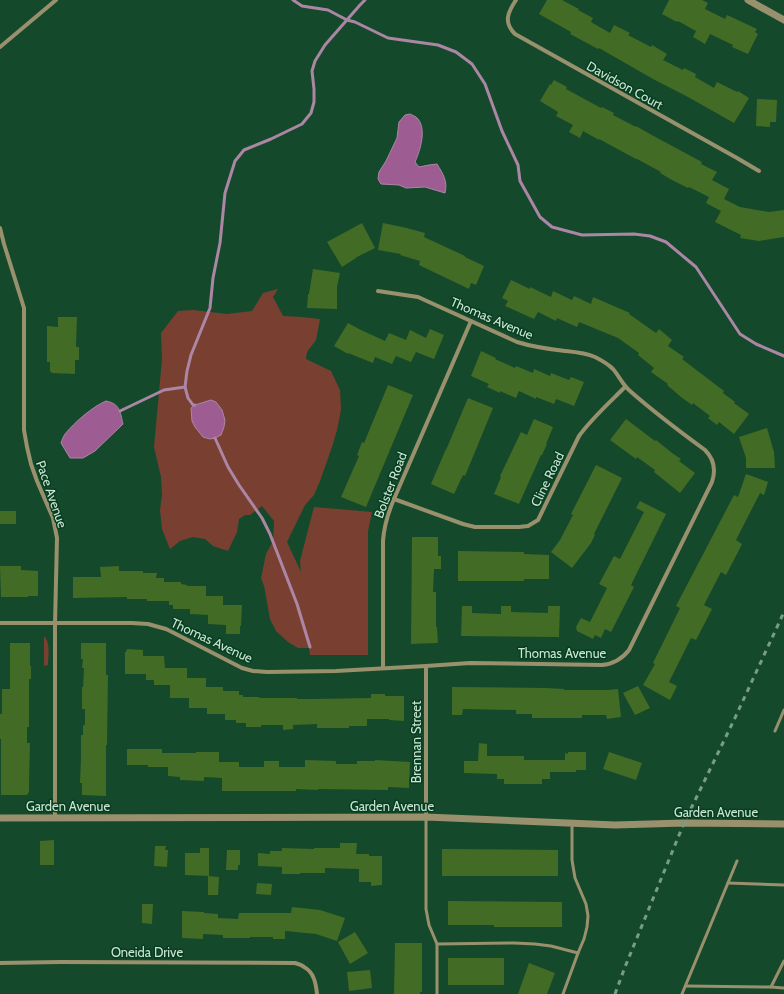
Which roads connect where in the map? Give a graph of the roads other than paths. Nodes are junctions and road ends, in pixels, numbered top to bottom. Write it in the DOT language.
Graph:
graph roads {
  1 [pos="56,0"];
  2 [pos="516,0"];
  3 [pos="748,0"];
  4 [pos="784,20"];
  5 [pos="0,47"];
  6 [pos="759,172"];
  7 [pos="0,228"];
  8 [pos="378,291"];
  9 [pos="472,321"];
  10 [pos="625,387"];
  11 [pos="394,499"];
  12 [pos="0,623"];
  13 [pos="55,624"];
  14 [pos="426,666"];
  15 [pos="383,668"];
  16 [pos="784,710"];
  17 [pos="775,731"];
  18 [pos="426,817"];
  19 [pos="0,818"];
  20 [pos="55,819"];
  21 [pos="572,824"];
  22 [pos="784,824"];
  23 [pos="737,861"];
  24 [pos="728,883"];
  25 [pos="784,885"];
  26 [pos="438,944"];
  27 [pos="578,953"];
  28 [pos="784,961"];
  29 [pos="0,963"];
  30 [pos="686,986"];
  31 [pos="771,987"];
  32 [pos="784,988"];
  33 [pos="317,994"];
  34 [pos="437,994"];
  35 [pos="563,994"];
  36 [pos="682,994"];
  1 -- 5 [label="street"];
  2 -- 6 [label="street, Davidson Court"];
  3 -- 4 [label="street"];
  7 -- 13 [label="street, Pace Avenue"];
  8 -- 9 [label="street, Thomas Avenue"];
  9 -- 10 [label="street, Thomas Avenue"];
  9 -- 11 [label="street, Bolster Road"];
  10 -- 11 [label="street, Cline Road"];
  10 -- 14 [label="street, Thomas Avenue"];
  11 -- 15 [label="street, Bolster Road"];
  12 -- 13 [label="street, Thomas Avenue"];
  13 -- 15 [label="street, Thomas Avenue"];
  13 -- 20 [label="street, Pace Avenue"];
  14 -- 15 [label="street, Thomas Avenue"];
  14 -- 18 [label="street, Brennan Street"];
  16 -- 17 [label="lane"];
  18 -- 20 [label="street, Garden Avenue"];
  18 -- 21 [label="street, Garden Avenue"];
  18 -- 26 [label="lane"];
  19 -- 20 [label="street, Garden Avenue"];
  21 -- 22 [label="street, Garden Avenue"];
  21 -- 27 [label="lane"];
  23 -- 24 [label="lane"];
  24 -- 25 [label="lane"];
  24 -- 30 [label="lane"];
  26 -- 27 [label="lane"];
  26 -- 34 [label="lane"];
  27 -- 35 [label="lane"];
  28 -- 31 [label="lane"];
  29 -- 33 [label="street, Oneida Drive"];
  30 -- 31 [label="lane"];
  30 -- 36 [label="lane"];
  31 -- 32 [label="lane"];
}
